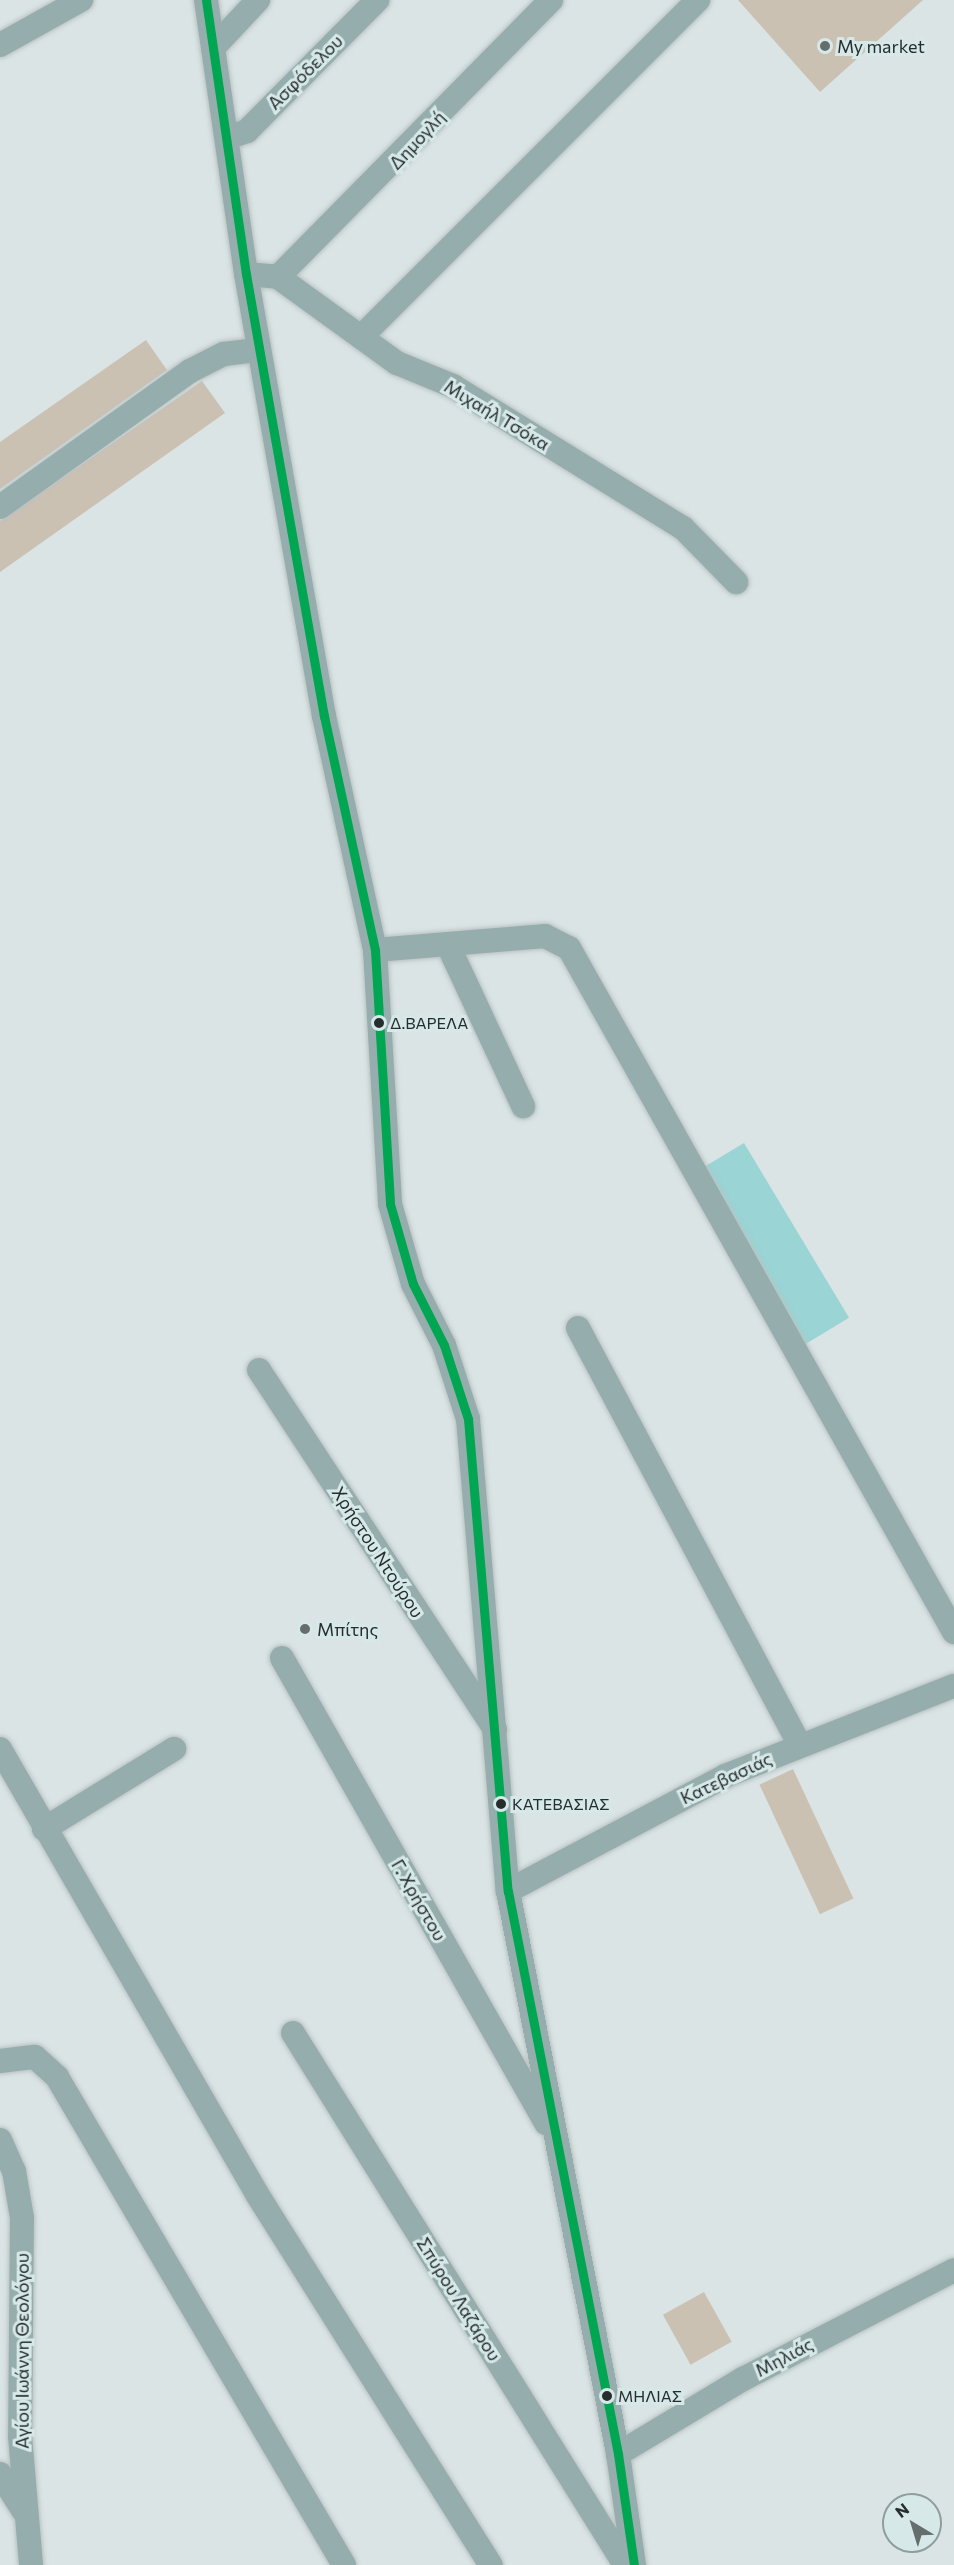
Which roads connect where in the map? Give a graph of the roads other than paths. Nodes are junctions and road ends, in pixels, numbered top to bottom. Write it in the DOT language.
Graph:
graph roads {
  1 [pos="81,0"];
  2 [pos="206,0"];
  3 [pos="258,0"];
  4 [pos="377,0"];
  5 [pos="551,0"];
  6 [pos="698,0"];
  7 [pos="0,45"];
  8 [pos="213,48"];
  9 [pos="229,137"];
  10 [pos="246,274"];
  11 [pos="278,277"];
  12 [pos="361,337"];
  13 [pos="259,350"];
  14 [pos="0,507"];
  15 [pos="736,582"];
  16 [pos="448,945"];
  17 [pos="375,950"];
  18 [pos="523,1106"];
  19 [pos="578,1328"];
  20 [pos="259,1370"];
  21 [pos="954,1632"];
  22 [pos="282,1658"];
  23 [pos="954,1686"];
  24 [pos="497,1733"];
  25 [pos="799,1744"];
  26 [pos="0,1749"];
  27 [pos="174,1749"];
  28 [pos="44,1829"];
  29 [pos="508,1891"];
  30 [pos="293,2033"];
  31 [pos="0,2061"];
  32 [pos="0,2140"];
  33 [pos="557,2142"];
  34 [pos="954,2270"];
  35 [pos="618,2454"];
  36 [pos="0,2474"];
  37 [pos="26,2515"];
  38 [pos="31,2565"];
  39 [pos="344,2565"];
  40 [pos="491,2565"];
  41 [pos="625,2565"];
  42 [pos="634,2565"];
  1 -- 7 [label="street"];
  2 -- 8 [label="street"];
  3 -- 8 [label="street"];
  4 -- 9 [label="street, Ασφόδελου"];
  5 -- 11 [label="street, Δημογλή"];
  6 -- 12 [label="street"];
  8 -- 9 [label="street"];
  9 -- 10 [label="street"];
  10 -- 11 [label="street"];
  10 -- 13 [label="street"];
  11 -- 12 [label="street, Μιχαήλ Τσόκα"];
  12 -- 15 [label="street, Μιχαήλ Τσόκα"];
  13 -- 14 [label="street"];
  13 -- 17 [label="street"];
  16 -- 17 [label="street"];
  16 -- 18 [label="street"];
  16 -- 21 [label="street"];
  17 -- 24 [label="street"];
  19 -- 25 [label="street"];
  20 -- 24 [label="street, Χρήστου Ντούρου"];
  22 -- 33 [label="street, Γ. Χρήστου"];
  23 -- 25 [label="street, Κατεβασιάς"];
  24 -- 29 [label="street"];
  25 -- 29 [label="street, Κατεβασιάς"];
  26 -- 28 [label="street"];
  27 -- 28 [label="street"];
  28 -- 40 [label="street"];
  29 -- 33 [label="street"];
  30 -- 41 [label="street, Σπύρου Λαζάρου"];
  31 -- 39 [label="street"];
  32 -- 37 [label="street, Αγίου Ιωάννη Θεολόγου"];
  33 -- 35 [label="street"];
  34 -- 35 [label="street, Μηλιάς"];
  35 -- 42 [label="street"];
  36 -- 37 [label="street"];
  37 -- 38 [label="street, Αγίου Ιωάννη Θεολόγου"];
}
